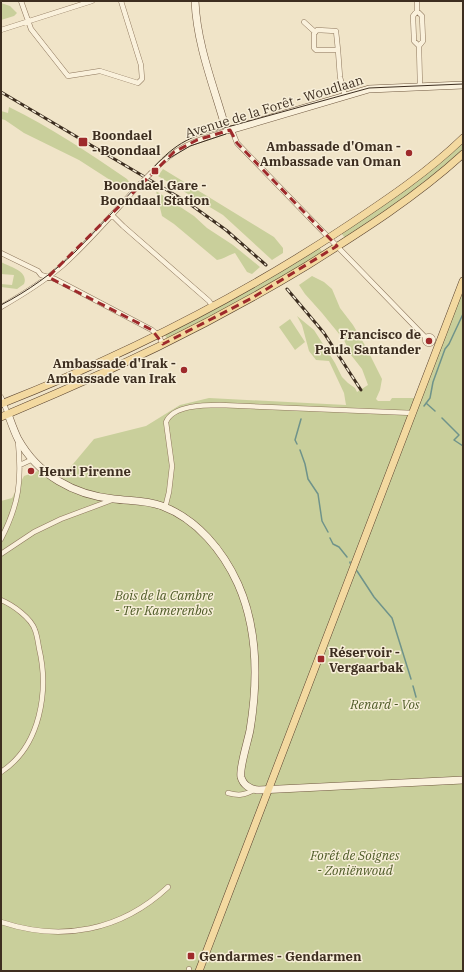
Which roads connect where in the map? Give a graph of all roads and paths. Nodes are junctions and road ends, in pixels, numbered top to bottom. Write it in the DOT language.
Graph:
graph roads {
  1 [pos="21,1"];
  2 [pos="92,1"];
  3 [pos="121,1"];
  4 [pos="195,1"];
  5 [pos="417,1"];
  6 [pos="417,11"];
  7 [pos="28,22"];
  8 [pos="304,22"];
  9 [pos="1,30"];
  10 [pos="315,32"];
  11 [pos="419,46"];
  12 [pos="338,50"];
  13 [pos="463,85"];
  14 [pos="420,86"];
  15 [pos="345,96"];
  16 [pos="230,130"];
  17 [pos="463,138"];
  18 [pos="463,154"];
  19 [pos="112,215"];
  20 [pos="329,238"];
  21 [pos="337,246"];
  22 [pos="1,253"];
  23 [pos="48,277"];
  24 [pos="463,281"];
  25 [pos="1,307"];
  26 [pos="213,307"];
  27 [pos="158,335"];
  28 [pos="425,337"];
  29 [pos="164,344"];
  30 [pos="2,401"];
  31 [pos="413,413"];
  32 [pos="4,415"];
  33 [pos="18,438"];
  34 [pos="33,459"];
  35 [pos="20,465"];
  36 [pos="114,499"];
  37 [pos="166,508"];
  38 [pos="1,539"];
  39 [pos="1,554"];
  40 [pos="1,600"];
  41 [pos="1,772"];
  42 [pos="463,780"];
  43 [pos="268,789"];
  44 [pos="254,790"];
  45 [pos="228,793"];
  46 [pos="168,887"];
  47 [pos="1,922"];
  48 [pos="199,971"];
  1 -- 7 [label="street"];
  2 -- 7 [label="street"];
  3 -- 7 [label="street"];
  4 -- 16 [label="street"];
  5 -- 6 [label="street"];
  6 -- 11 [label="street"];
  6 -- 11 [label="street"];
  7 -- 9 [label="street"];
  8 -- 10 [label="street"];
  10 -- 12 [label="street"];
  10 -- 12 [label="street"];
  11 -- 14 [label="street"];
  12 -- 15 [label="street"];
  13 -- 14 [label="street, Avenue de la Forêt - Woudlaan"];
  14 -- 15 [label="street, Avenue de la Forêt - Woudlaan"];
  15 -- 16 [label="street, Avenue de la Forêt - Woudlaan"];
  16 -- 19 [label="street, Avenue de la Forêt - Woudlaan, bridge"];
  16 -- 20 [label="street"];
  17 -- 20 [label="main road"];
  18 -- 21 [label="main road"];
  19 -- 23 [label="street, Avenue de la Forêt - Woudlaan"];
  19 -- 26 [label="street"];
  20 -- 21 [label="street"];
  20 -- 26 [label="main road"];
  21 -- 28 [label="street"];
  21 -- 29 [label="main road"];
  22 -- 23 [label="street"];
  23 -- 25 [label="street, Avenue de la Forêt - Woudlaan"];
  23 -- 27 [label="street"];
  24 -- 31 [label="main road"];
  26 -- 27 [label="main road"];
  27 -- 29 [label="street"];
  27 -- 30 [label="main road"];
  29 -- 32 [label="main road"];
  30 -- 32 [label="street"];
  31 -- 37 [label="street"];
  31 -- 43 [label="main road"];
  32 -- 33 [label="street"];
  33 -- 34 [label="street"];
  33 -- 35 [label="street"];
  34 -- 35 [label="street"];
  34 -- 36 [label="street"];
  35 -- 38 [label="street"];
  36 -- 37 [label="street"];
  36 -- 39 [label="street"];
  37 -- 44 [label="street"];
  40 -- 41 [label="street"];
  42 -- 43 [label="street"];
  43 -- 44 [label="street"];
  43 -- 48 [label="main road"];
  44 -- 45 [label="street"];
  46 -- 47 [label="street"];
}
